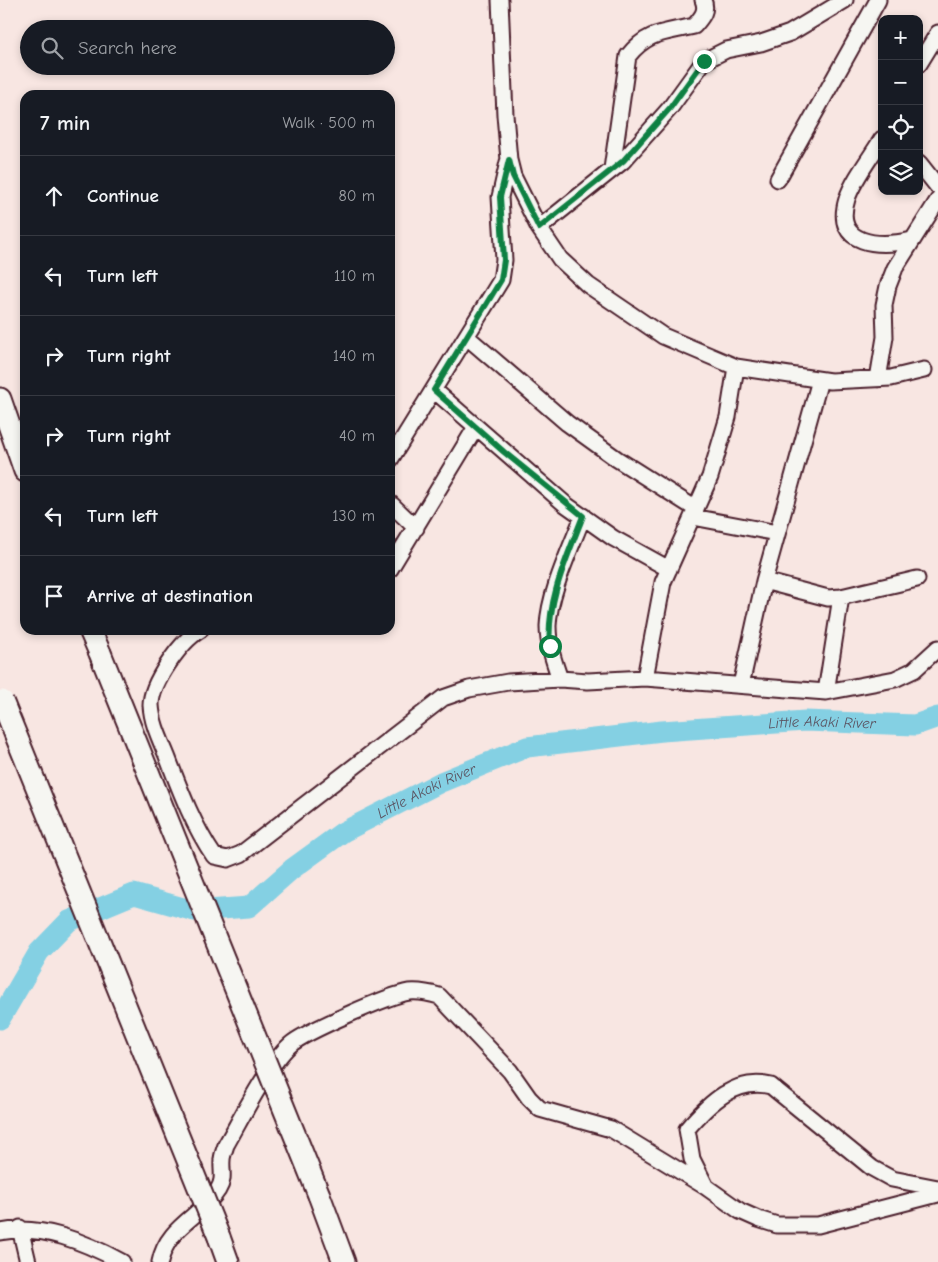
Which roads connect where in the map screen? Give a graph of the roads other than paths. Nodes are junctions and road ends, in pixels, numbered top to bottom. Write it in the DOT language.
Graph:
graph roads {
  1 [pos="500,0"];
  2 [pos="703,0"];
  3 [pos="846,0"];
  4 [pos="878,0"];
  5 [pos="938,33"];
  6 [pos="921,60"];
  7 [pos="878,146"];
  8 [pos="509,160"];
  9 [pos="923,168"];
  10 [pos="612,169"];
  11 [pos="778,179"];
  12 [pos="938,186"];
  13 [pos="938,200"];
  14 [pos="539,228"];
  15 [pos="912,240"];
  16 [pos="467,338"];
  17 [pos="736,367"];
  18 [pos="924,370"];
  19 [pos="878,379"];
  20 [pos="820,380"];
  21 [pos="434,390"];
  22 [pos="0,399"];
  23 [pos="476,427"];
  24 [pos="395,452"];
  25 [pos="20,457"];
  26 [pos="395,508"];
  27 [pos="694,513"];
  28 [pos="583,516"];
  29 [pos="416,528"];
  30 [pos="777,533"];
  31 [pos="395,561"];
  32 [pos="669,569"];
  33 [pos="917,579"];
  34 [pos="764,581"];
  35 [pos="841,597"];
  36 [pos="92,635"];
  37 [pos="193,635"];
  38 [pos="938,648"];
  39 [pos="646,678"];
  40 [pos="560,679"];
  41 [pos="741,685"];
  42 [pos="826,692"];
  43 [pos="1,698"];
  44 [pos="706,1187"];
  45 [pos="938,1188"];
  46 [pos="938,1194"];
  47 [pos="20,1228"];
  48 [pos="0,1232"];
  49 [pos="28,1262"];
  50 [pos="122,1262"];
  51 [pos="160,1262"];
  52 [pos="228,1262"];
  53 [pos="344,1262"];
  1 -- 8 [label="street"];
  2 -- 10 [label="street"];
  3 -- 10 [label="street"];
  4 -- 11 [label="street"];
  5 -- 6 [label="street"];
  7 -- 15 [label="street"];
  8 -- 14 [label="street"];
  8 -- 16 [label="street"];
  9 -- 12 [label="street"];
  10 -- 14 [label="street"];
  13 -- 15 [label="street"];
  14 -- 17 [label="street"];
  15 -- 19 [label="street"];
  16 -- 21 [label="street"];
  16 -- 27 [label="street"];
  17 -- 20 [label="street"];
  17 -- 27 [label="street"];
  18 -- 19 [label="street"];
  19 -- 20 [label="street"];
  20 -- 30 [label="street"];
  21 -- 23 [label="street"];
  21 -- 24 [label="street"];
  22 -- 25 [label="highway"];
  23 -- 28 [label="street"];
  23 -- 29 [label="street"];
  26 -- 29 [label="street"];
  27 -- 30 [label="street"];
  27 -- 32 [label="street"];
  28 -- 32 [label="street"];
  28 -- 40 [label="street"];
  29 -- 31 [label="street"];
  30 -- 34 [label="street"];
  32 -- 39 [label="street"];
  33 -- 35 [label="street"];
  34 -- 35 [label="street"];
  34 -- 41 [label="street"];
  35 -- 42 [label="street"];
  36 -- 53 [label="highway, bridge"];
  37 -- 40 [label="street"];
  38 -- 42 [label="street"];
  39 -- 40 [label="street"];
  39 -- 41 [label="street"];
  41 -- 42 [label="street"];
  43 -- 52 [label="highway, bridge"];
  44 -- 45 [label="street"];
  44 -- 46 [label="street"];
  44 -- 51 [label="street"];
  47 -- 48 [label="street"];
  47 -- 49 [label="street"];
  47 -- 50 [label="street"];
}
